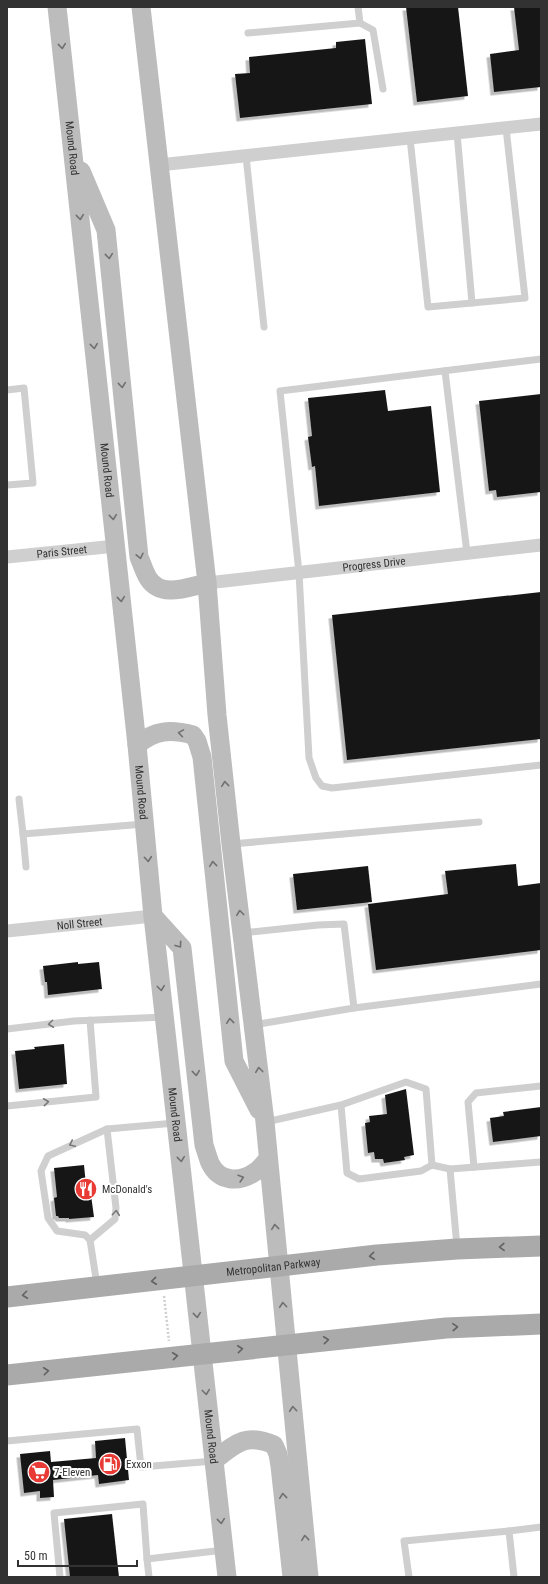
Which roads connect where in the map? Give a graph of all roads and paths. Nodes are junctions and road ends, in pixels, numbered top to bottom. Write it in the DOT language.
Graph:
graph roads {
  1 [pos="57,7"];
  2 [pos="141,7"];
  3 [pos="358,7"];
  4 [pos="360,23"];
  5 [pos="248,33"];
  6 [pos="383,89"];
  7 [pos="541,124"];
  8 [pos="506,128"];
  9 [pos="457,133"];
  10 [pos="410,138"];
  11 [pos="73,154"];
  12 [pos="246,156"];
  13 [pos="159,165"];
  14 [pos="472,303"];
  15 [pos="264,327"];
  16 [pos="541,359"];
  17 [pos="444,371"];
  18 [pos="7,390"];
  19 [pos="7,485"];
  20 [pos="541,545"];
  21 [pos="116,546"];
  22 [pos="467,553"];
  23 [pos="7,557"];
  24 [pos="299,572"];
  25 [pos="207,583"];
  26 [pos="137,745"];
  27 [pos="541,765"];
  28 [pos="19,799"];
  29 [pos="479,822"];
  30 [pos="145,824"];
  31 [pos="23,834"];
  32 [pos="231,844"];
  33 [pos="26,867"];
  34 [pos="153,916"];
  35 [pos="7,931"];
  36 [pos="242,933"];
  37 [pos="541,984"];
  38 [pos="354,1008"];
  39 [pos="165,1017"];
  40 [pos="90,1020"];
  41 [pos="253,1025"];
  42 [pos="7,1029"];
  43 [pos="541,1086"];
  44 [pos="341,1105"];
  45 [pos="7,1106"];
  46 [pos="177,1122"];
  47 [pos="266,1122"];
  48 [pos="107,1129"];
  49 [pos="268,1159"];
  50 [pos="541,1162"];
  51 [pos="432,1165"];
  52 [pos="474,1167"];
  53 [pos="450,1169"];
  54 [pos="90,1240"];
  55 [pos="541,1246"];
  56 [pos="458,1249"];
  57 [pos="279,1266"];
  58 [pos="193,1276"];
  59 [pos="97,1287"];
  60 [pos="164,1295"];
  61 [pos="7,1297"];
  62 [pos="541,1324"];
  63 [pos="169,1343"];
  64 [pos="287,1344"];
  65 [pos="201,1354"];
  66 [pos="7,1375"];
  67 [pos="7,1442"];
  68 [pos="215,1460"];
  69 [pos="541,1527"];
  70 [pos="509,1531"];
  71 [pos="224,1550"];
  72 [pos="147,1559"];
  73 [pos="60,1577"];
  74 [pos="149,1577"];
  75 [pos="227,1577"];
  76 [pos="292,1577"];
  77 [pos="309,1577"];
  78 [pos="409,1577"];
  79 [pos="514,1577"];
  1 -- 11 [label="main road, Mound Road, one-way"];
  2 -- 13 [label="main road"];
  3 -- 4 [label="lane"];
  4 -- 5 [label="lane"];
  4 -- 6 [label="lane"];
  7 -- 8 [label="street"];
  8 -- 9 [label="street"];
  8 -- 14 [label="lane"];
  9 -- 10 [label="street"];
  9 -- 14 [label="lane"];
  10 -- 12 [label="street"];
  10 -- 14 [label="lane"];
  11 -- 21 [label="main road, Mound Road, one-way"];
  11 -- 25 [label="main road, one-way"];
  12 -- 13 [label="street"];
  12 -- 15 [label="lane"];
  13 -- 25 [label="main road"];
  16 -- 17 [label="lane"];
  17 -- 22 [label="lane"];
  17 -- 24 [label="lane"];
  18 -- 19 [label="lane"];
  20 -- 22 [label="street, Progress Drive"];
  21 -- 23 [label="street, Paris Street"];
  21 -- 26 [label="main road, Mound Road, one-way"];
  22 -- 24 [label="street, Progress Drive"];
  24 -- 25 [label="street, Progress Drive"];
  24 -- 27 [label="lane"];
  32 -- 25 [label="main road, one-way"];
  26 -- 30 [label="main road, Mound Road"];
  47 -- 26 [label="main road, one-way"];
  28 -- 31 [label="lane"];
  29 -- 32 [label="lane"];
  30 -- 31 [label="lane"];
  30 -- 34 [label="main road, Mound Road, one-way"];
  31 -- 33 [label="lane"];
  36 -- 32 [label="main road, one-way"];
  34 -- 35 [label="street, Noll Street"];
  34 -- 39 [label="main road, Mound Road, one-way"];
  34 -- 49 [label="main road, one-way"];
  36 -- 38 [label="lane"];
  36 -- 41 [label="main road"];
  37 -- 38 [label="lane"];
  38 -- 41 [label="lane"];
  39 -- 40 [label="lane"];
  39 -- 46 [label="main road, Mound Road"];
  40 -- 42 [label="lane, one-way"];
  45 -- 40 [label="lane, one-way"];
  47 -- 41 [label="main road, one-way"];
  43 -- 52 [label="lane"];
  44 -- 47 [label="lane"];
  44 -- 51 [label="lane"];
  44 -- 51 [label="lane"];
  46 -- 48 [label="lane"];
  46 -- 58 [label="main road, Mound Road, one-way"];
  47 -- 49 [label="main road"];
  54 -- 48 [label="lane, one-way"];
  48 -- 54 [label="lane, one-way"];
  57 -- 49 [label="main road, one-way"];
  50 -- 52 [label="lane"];
  51 -- 53 [label="lane"];
  52 -- 53 [label="lane"];
  53 -- 56 [label="lane"];
  54 -- 59 [label="lane"];
  55 -- 56 [label="main road, Metropolitan Parkway, one-way"];
  56 -- 57 [label="main road, Metropolitan Parkway, one-way"];
  57 -- 58 [label="main road, Metropolitan Parkway"];
  64 -- 57 [label="main road, one-way"];
  58 -- 59 [label="main road, Metropolitan Parkway, one-way"];
  58 -- 65 [label="main road, Mound Road, one-way"];
  59 -- 61 [label="main road, Metropolitan Parkway, one-way"];
  60 -- 63 [label="path"];
  64 -- 62 [label="main road, one-way"];
  65 -- 64 [label="main road, one-way"];
  77 -- 64 [label="main road, one-way"];
  66 -- 65 [label="main road, one-way"];
  65 -- 68 [label="main road, Mound Road, one-way"];
  67 -- 68 [label="lane"];
  68 -- 71 [label="main road, Mound Road, one-way"];
  76 -- 68 [label="main road, one-way"];
  69 -- 70 [label="lane"];
  70 -- 78 [label="lane"];
  70 -- 79 [label="lane"];
  71 -- 72 [label="lane"];
  71 -- 75 [label="main road, Mound Road"];
  72 -- 73 [label="lane"];
  72 -- 74 [label="lane"];
}
